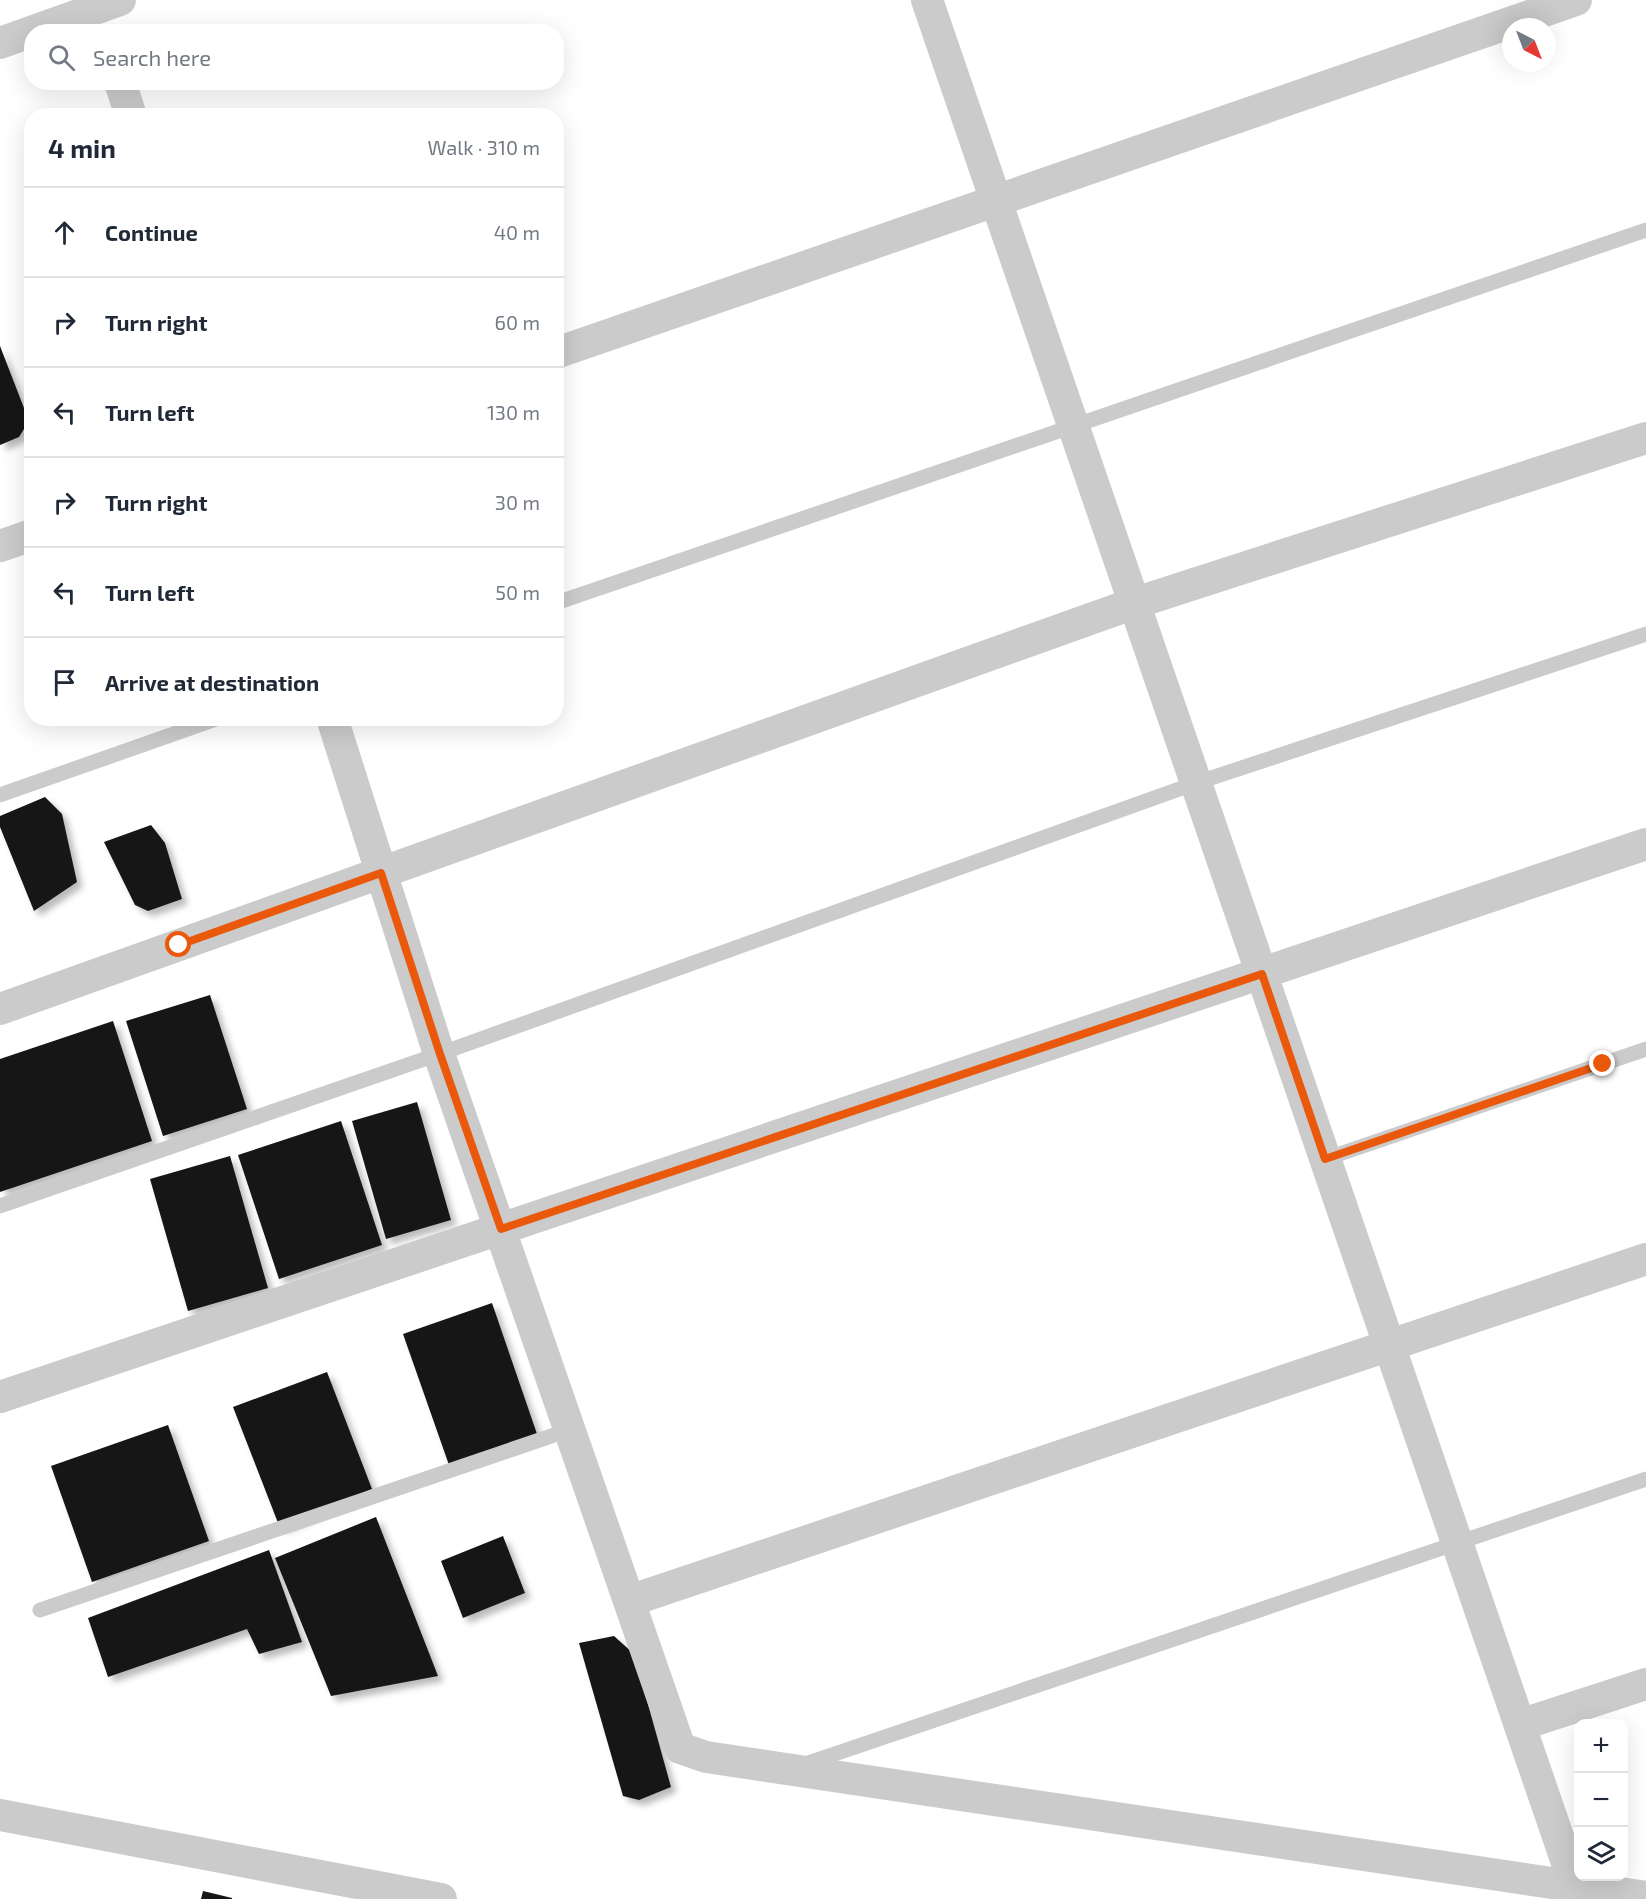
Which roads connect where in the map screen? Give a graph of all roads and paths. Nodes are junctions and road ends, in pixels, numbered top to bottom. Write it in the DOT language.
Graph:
graph roads {
  1 [pos="927,0"];
  2 [pos="1576,0"];
  3 [pos="101,10"];
  4 [pos="58,24"];
  5 [pos="24,35"];
  6 [pos="0,43"];
  7 [pos="123,90"];
  8 [pos="128,108"];
  9 [pos="996,201"];
  10 [pos="1646,230"];
  11 [pos="564,350"];
  12 [pos="1074,426"];
  13 [pos="1646,438"];
  14 [pos="24,538"];
  15 [pos="0,546"];
  16 [pos="564,600"];
  17 [pos="1135,603"];
  18 [pos="1646,634"];
  19 [pos="196,726"];
  20 [pos="335,726"];
  21 [pos="1196,783"];
  22 [pos="0,795"];
  23 [pos="1646,844"];
  24 [pos="381,873"];
  25 [pos="1262,974"];
  26 [pos="0,1009"];
  27 [pos="1646,1049"];
  28 [pos="440,1054"];
  29 [pos="1325,1159"];
  30 [pos="0,1206"];
  31 [pos="501,1229"];
  32 [pos="1646,1259"];
  33 [pos="1389,1345"];
  34 [pos="0,1397"];
  35 [pos="569,1430"];
  36 [pos="1646,1479"];
  37 [pos="1457,1543"];
  38 [pos="628,1601"];
  39 [pos="40,1610"];
  40 [pos="1646,1684"];
  41 [pos="1520,1725"];
  42 [pos="790,1769"];
  43 [pos="0,1815"];
  44 [pos="1575,1886"];
  45 [pos="1638,1892"];
  46 [pos="441,1899"];
  1 -- 9 [label="street"];
  2 -- 9 [label="street"];
  3 -- 4 [label="street"];
  5 -- 6 [label="street"];
  7 -- 8 [label="street"];
  9 -- 11 [label="street"];
  9 -- 12 [label="street"];
  10 -- 12 [label="lane"];
  12 -- 16 [label="lane"];
  12 -- 17 [label="street"];
  13 -- 17 [label="street"];
  14 -- 15 [label="street"];
  17 -- 21 [label="street"];
  17 -- 24 [label="street"];
  18 -- 21 [label="lane"];
  19 -- 22 [label="lane"];
  20 -- 24 [label="street"];
  21 -- 25 [label="street"];
  21 -- 28 [label="lane"];
  23 -- 25 [label="street"];
  24 -- 26 [label="street"];
  24 -- 28 [label="street"];
  25 -- 29 [label="street"];
  25 -- 31 [label="street"];
  27 -- 29 [label="lane"];
  28 -- 30 [label="lane"];
  28 -- 31 [label="street"];
  29 -- 33 [label="street"];
  31 -- 34 [label="street"];
  31 -- 35 [label="street"];
  32 -- 33 [label="street"];
  33 -- 37 [label="street"];
  33 -- 38 [label="street"];
  35 -- 38 [label="street"];
  35 -- 39 [label="lane"];
  36 -- 37 [label="lane"];
  37 -- 41 [label="street"];
  37 -- 42 [label="lane"];
  38 -- 42 [label="street"];
  40 -- 41 [label="street"];
  41 -- 44 [label="street"];
  42 -- 44 [label="street"];
  43 -- 46 [label="street"];
  44 -- 45 [label="street"];
}
